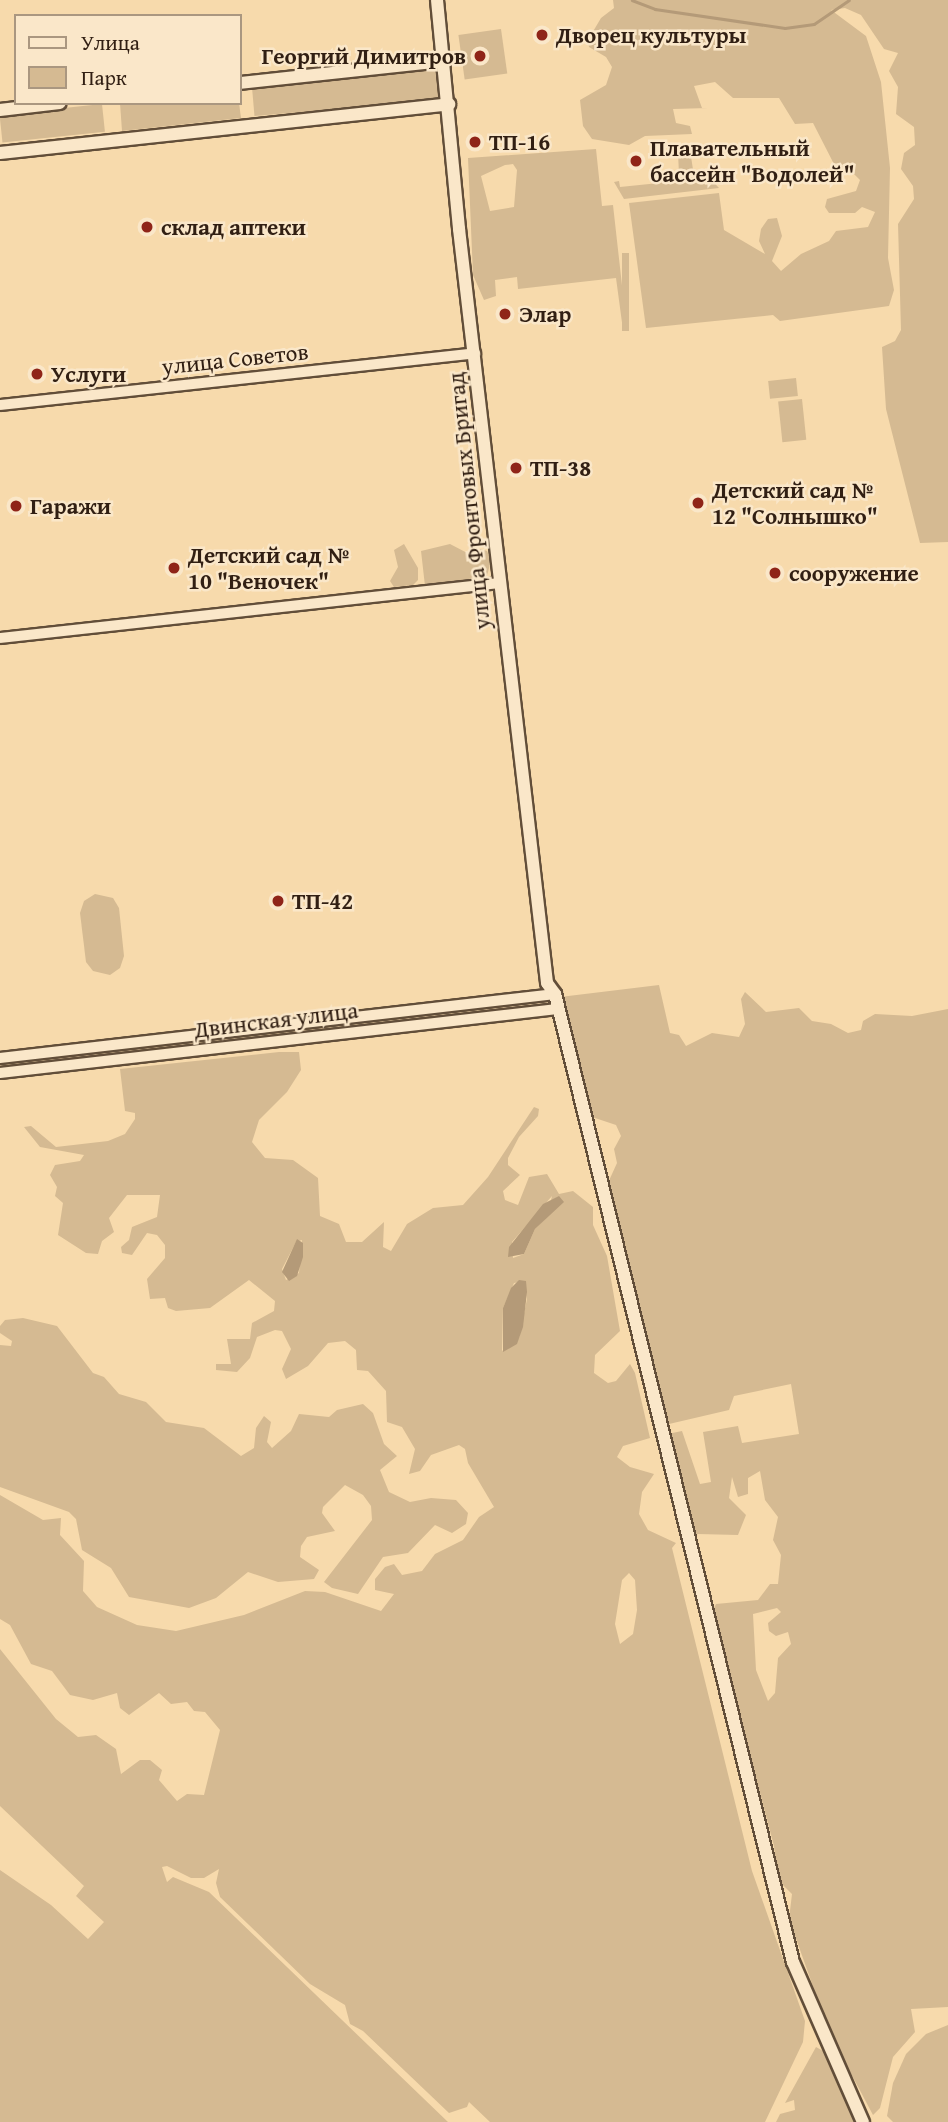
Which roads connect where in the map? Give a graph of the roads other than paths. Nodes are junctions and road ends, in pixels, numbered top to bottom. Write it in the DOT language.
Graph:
graph roads {
  1 [pos="437,0"];
  2 [pos="444,61"];
  3 [pos="242,83"];
  4 [pos="449,104"];
  5 [pos="43,105"];
  6 [pos="0,110"];
  7 [pos="0,153"];
  8 [pos="475,353"];
  9 [pos="0,405"];
  10 [pos="499,583"];
  11 [pos="0,638"];
  12 [pos="555,994"];
  13 [pos="557,1009"];
  14 [pos="0,1058"];
  15 [pos="0,1073"];
  16 [pos="863,2122"];
  1 -- 2 [label="main road, улица Фронтовых Бригад"];
  2 -- 3 [label="main road"];
  2 -- 4 [label="main road, улица Фронтовых Бригад"];
  4 -- 7 [label="main road"];
  4 -- 8 [label="main road, улица Фронтовых Бригад"];
  5 -- 6 [label="main road"];
  8 -- 9 [label="street, улица Советов"];
  8 -- 10 [label="main road, улица Фронтовых Бригад"];
  10 -- 11 [label="street"];
  10 -- 12 [label="main road, улица Фронтовых Бригад"];
  12 -- 13 [label="main road, улица Фронтовых Бригад"];
  12 -- 14 [label="street, Двинская улица"];
  13 -- 15 [label="street, Двинская улица"];
  13 -- 16 [label="main road, улица Фронтовых Бригад"];
}
